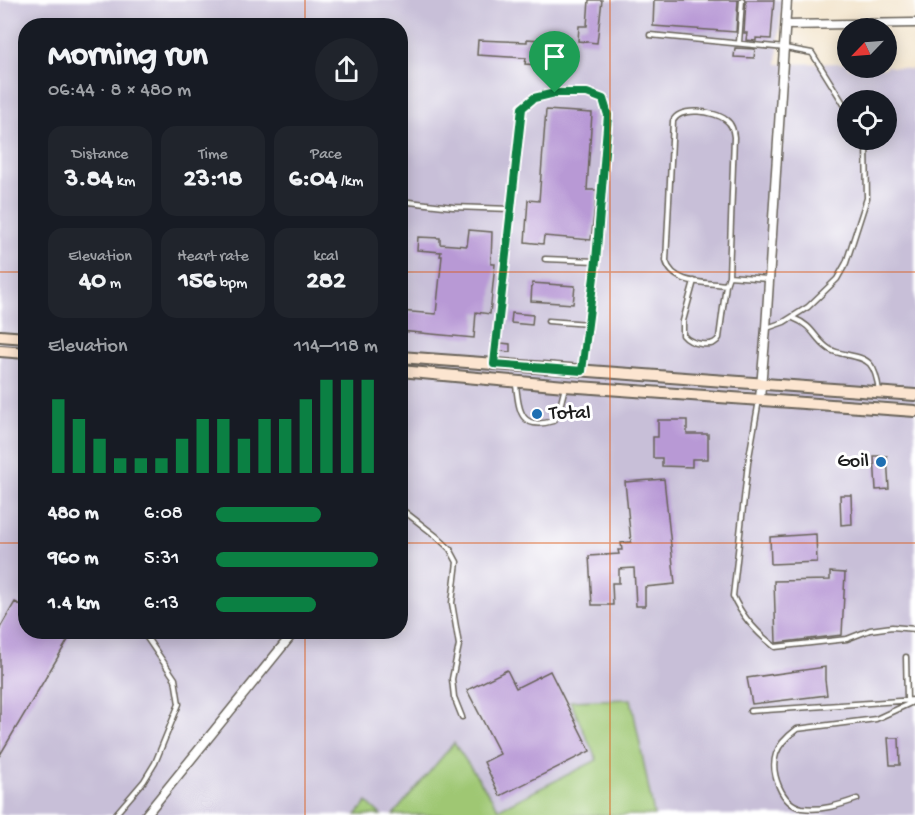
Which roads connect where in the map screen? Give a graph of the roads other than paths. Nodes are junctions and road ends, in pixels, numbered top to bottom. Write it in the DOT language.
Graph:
graph roads {
  1 [pos="742,0"];
  2 [pos="787,0"];
  3 [pos="915,23"];
  4 [pos="786,26"];
  5 [pos="650,35"];
  6 [pos="739,43"];
  7 [pos="785,48"];
  8 [pos="837,93"];
  9 [pos="866,150"];
  10 [pos="408,202"];
  11 [pos="510,209"];
  12 [pos="545,259"];
  13 [pos="596,261"];
  14 [pos="729,276"];
  15 [pos="768,279"];
  16 [pos="694,281"];
  17 [pos="726,285"];
  18 [pos="792,318"];
  19 [pos="548,321"];
  20 [pos="590,324"];
  21 [pos="766,328"];
  22 [pos="0,336"];
  23 [pos="18,337"];
  24 [pos="0,351"];
  25 [pos="18,352"];
  26 [pos="408,358"];
  27 [pos="494,364"];
  28 [pos="582,371"];
  29 [pos="408,372"];
  30 [pos="515,380"];
  31 [pos="761,385"];
  32 [pos="566,386"];
  33 [pos="879,393"];
  34 [pos="915,395"];
  35 [pos="760,399"];
  36 [pos="915,411"];
  37 [pos="408,514"];
  38 [pos="915,629"];
  39 [pos="148,639"];
  40 [pos="288,639"];
  41 [pos="906,657"];
  42 [pos="908,700"];
  43 [pos="915,700"];
  44 [pos="750,711"];
  45 [pos="462,717"];
  46 [pos="858,800"];
  47 [pos="115,815"];
  48 [pos="146,815"];
  1 -- 6 [label="lane"];
  2 -- 4 [label="street"];
  3 -- 4 [label="street"];
  4 -- 7 [label="street"];
  5 -- 6 [label="lane"];
  6 -- 7 [label="lane"];
  7 -- 8 [label="lane"];
  7 -- 15 [label="street"];
  9 -- 18 [label="lane"];
  10 -- 11 [label="lane"];
  11 -- 13 [label="lane"];
  11 -- 27 [label="lane"];
  12 -- 13 [label="lane"];
  13 -- 20 [label="lane"];
  14 -- 15 [label="lane"];
  14 -- 16 [label="lane"];
  14 -- 17 [label="lane"];
  15 -- 21 [label="street"];
  16 -- 17 [label="lane"];
  16 -- 17 [label="lane"];
  18 -- 21 [label="lane"];
  18 -- 33 [label="lane"];
  19 -- 20 [label="lane"];
  20 -- 28 [label="lane"];
  21 -- 31 [label="street"];
  22 -- 23 [label="main road"];
  24 -- 25 [label="main road"];
  26 -- 27 [label="main road"];
  27 -- 28 [label="main road"];
  28 -- 31 [label="main road"];
  29 -- 30 [label="main road"];
  30 -- 32 [label="main road"];
  30 -- 32 [label="lane"];
  31 -- 33 [label="main road"];
  31 -- 35 [label="street"];
  32 -- 35 [label="main road"];
  33 -- 34 [label="main road"];
  35 -- 36 [label="main road"];
  35 -- 38 [label="lane"];
  37 -- 45 [label="lane"];
  39 -- 47 [label="lane"];
  40 -- 48 [label="street"];
  41 -- 42 [label="lane"];
  42 -- 43 [label="lane"];
  42 -- 44 [label="lane"];
  43 -- 46 [label="lane"];
}
